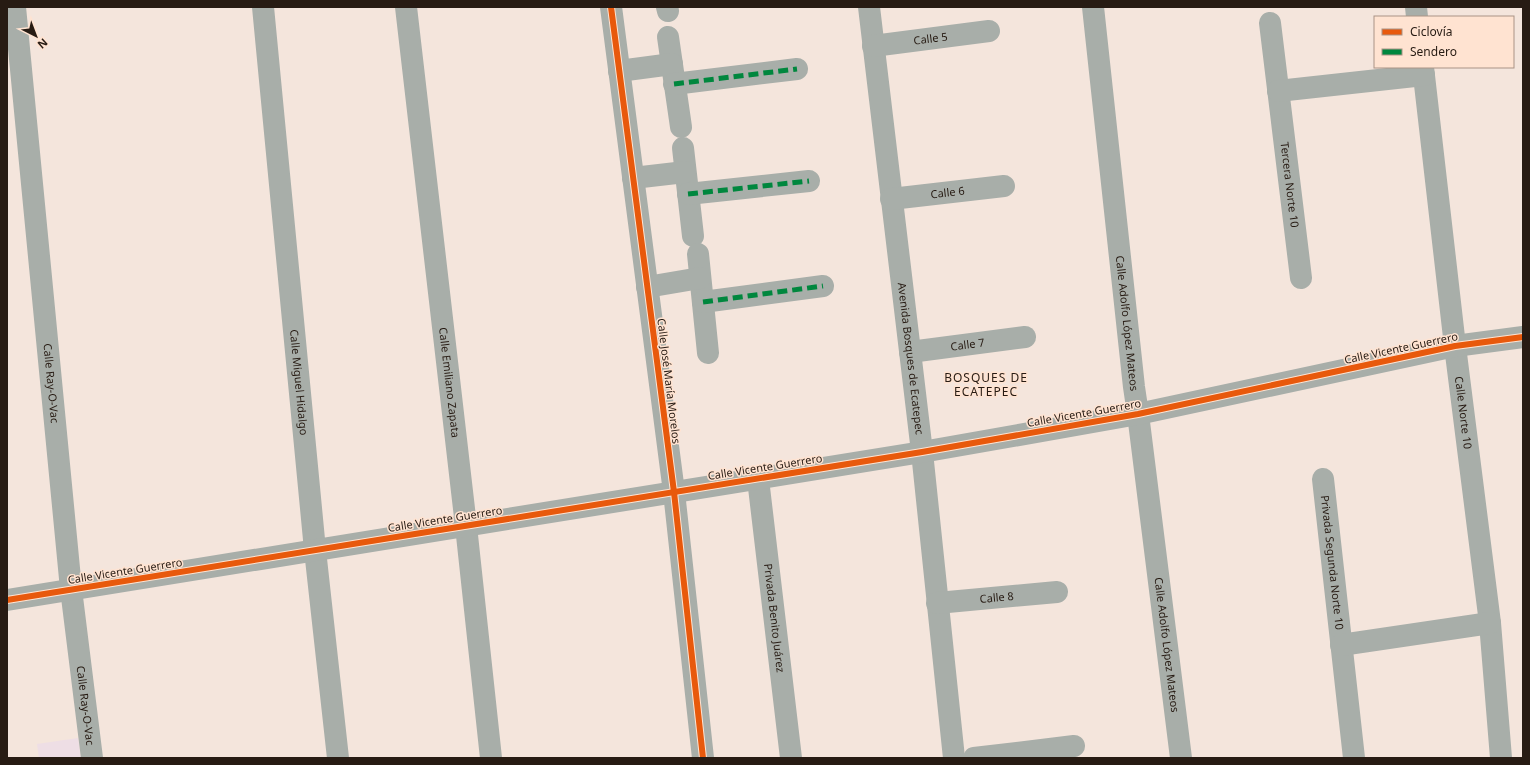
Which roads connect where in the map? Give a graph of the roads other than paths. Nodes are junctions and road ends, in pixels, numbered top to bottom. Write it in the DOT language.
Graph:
graph roads {
  1 [pos="15,7"];
  2 [pos="263,7"];
  3 [pos="406,7"];
  4 [pos="611,7"];
  5 [pos="869,7"];
  6 [pos="1093,7"];
  7 [pos="1270,23"];
  8 [pos="988,31"];
  9 [pos="668,37"];
  10 [pos="873,46"];
  11 [pos="797,69"];
  12 [pos="619,71"];
  13 [pos="1423,71"];
  14 [pos="673,74"];
  15 [pos="1278,91"];
  16 [pos="685,172"];
  17 [pos="633,178"];
  18 [pos="809,181"];
  19 [pos="1004,186"];
  20 [pos="688,194"];
  21 [pos="891,199"];
  22 [pos="700,278"];
  23 [pos="1301,278"];
  24 [pos="823,286"];
  25 [pos="647,287"];
  26 [pos="703,302"];
  27 [pos="1025,337"];
  28 [pos="1523,337"];
  29 [pos="1455,346"];
  30 [pos="910,352"];
  31 [pos="708,353"];
  32 [pos="1138,414"];
  33 [pos="922,452"];
  34 [pos="758,479"];
  35 [pos="1323,479"];
  36 [pos="674,492"];
  37 [pos="466,526"];
  38 [pos="315,550"];
  39 [pos="71,589"];
  40 [pos="1057,592"];
  41 [pos="7,600"];
  42 [pos="937,603"];
  43 [pos="1490,623"];
  44 [pos="1341,645"];
  45 [pos="1074,746"];
  46 [pos="92,758"];
  47 [pos="338,758"];
  48 [pos="491,758"];
  49 [pos="703,758"];
  50 [pos="791,758"];
  51 [pos="954,758"];
  52 [pos="974,758"];
  53 [pos="1181,758"];
  54 [pos="1354,758"];
  55 [pos="1501,758"];
  1 -- 39 [label="street, Calle Ray-O-Vac"];
  2 -- 38 [label="street, Calle Miguel Hidalgo"];
  3 -- 37 [label="street, Calle Emiliano Zapata"];
  4 -- 12 [label="street, Calle José María Morelos"];
  5 -- 10 [label="street, Avenida Bosques de Ecatepec"];
  6 -- 32 [label="street, Calle Adolfo López Mateos"];
  7 -- 15 [label="street, Tercera Norte 10"];
  8 -- 10 [label="street, Calle 5"];
  9 -- 14 [label="street"];
  10 -- 21 [label="street, Avenida Bosques de Ecatepec"];
  11 -- 14 [label="street"];
  12 -- 14 [label="street"];
  12 -- 17 [label="street, Calle José María Morelos"];
  13 -- 15 [label="street"];
  13 -- 29 [label="street, Calle Norte 10"];
  14 -- 16 [label="street"];
  15 -- 23 [label="street, Tercera Norte 10"];
  16 -- 17 [label="street"];
  16 -- 20 [label="street"];
  17 -- 25 [label="street, Calle José María Morelos"];
  18 -- 20 [label="street"];
  19 -- 21 [label="street, Calle 6"];
  20 -- 22 [label="street"];
  21 -- 30 [label="street, Avenida Bosques de Ecatepec"];
  22 -- 25 [label="street"];
  22 -- 26 [label="street"];
  24 -- 26 [label="street"];
  25 -- 36 [label="street, Calle José María Morelos"];
  26 -- 31 [label="street"];
  27 -- 30 [label="street, Calle 7"];
  28 -- 29 [label="street, Calle Vicente Guerrero"];
  29 -- 32 [label="street, Calle Vicente Guerrero"];
  29 -- 43 [label="street, Calle Norte 10"];
  30 -- 33 [label="street, Avenida Bosques de Ecatepec"];
  32 -- 33 [label="street, Calle Vicente Guerrero"];
  32 -- 53 [label="street, Calle Adolfo López Mateos"];
  33 -- 34 [label="street, Calle Vicente Guerrero"];
  33 -- 42 [label="street, Avenida Bosques de Ecatepec"];
  34 -- 36 [label="street, Calle Vicente Guerrero"];
  34 -- 50 [label="street, Privada Benito Juárez"];
  35 -- 44 [label="street, Privada Segunda Norte 10"];
  36 -- 37 [label="street, Calle Vicente Guerrero"];
  36 -- 49 [label="street, Calle José María Morelos"];
  37 -- 38 [label="street, Calle Vicente Guerrero"];
  37 -- 48 [label="street, Calle Emiliano Zapata"];
  38 -- 39 [label="street, Calle Vicente Guerrero"];
  38 -- 47 [label="street, Calle Miguel Hidalgo"];
  39 -- 41 [label="street, Calle Vicente Guerrero"];
  39 -- 46 [label="street, Calle Ray-O-Vac"];
  40 -- 42 [label="street, Calle 8"];
  42 -- 51 [label="street, Avenida Bosques de Ecatepec"];
  43 -- 44 [label="street, Privada Segunda Norte 10"];
  43 -- 55 [label="street, Calle Norte 10"];
  44 -- 54 [label="street, Privada Segunda Norte 10"];
  45 -- 52 [label="street"];
}
